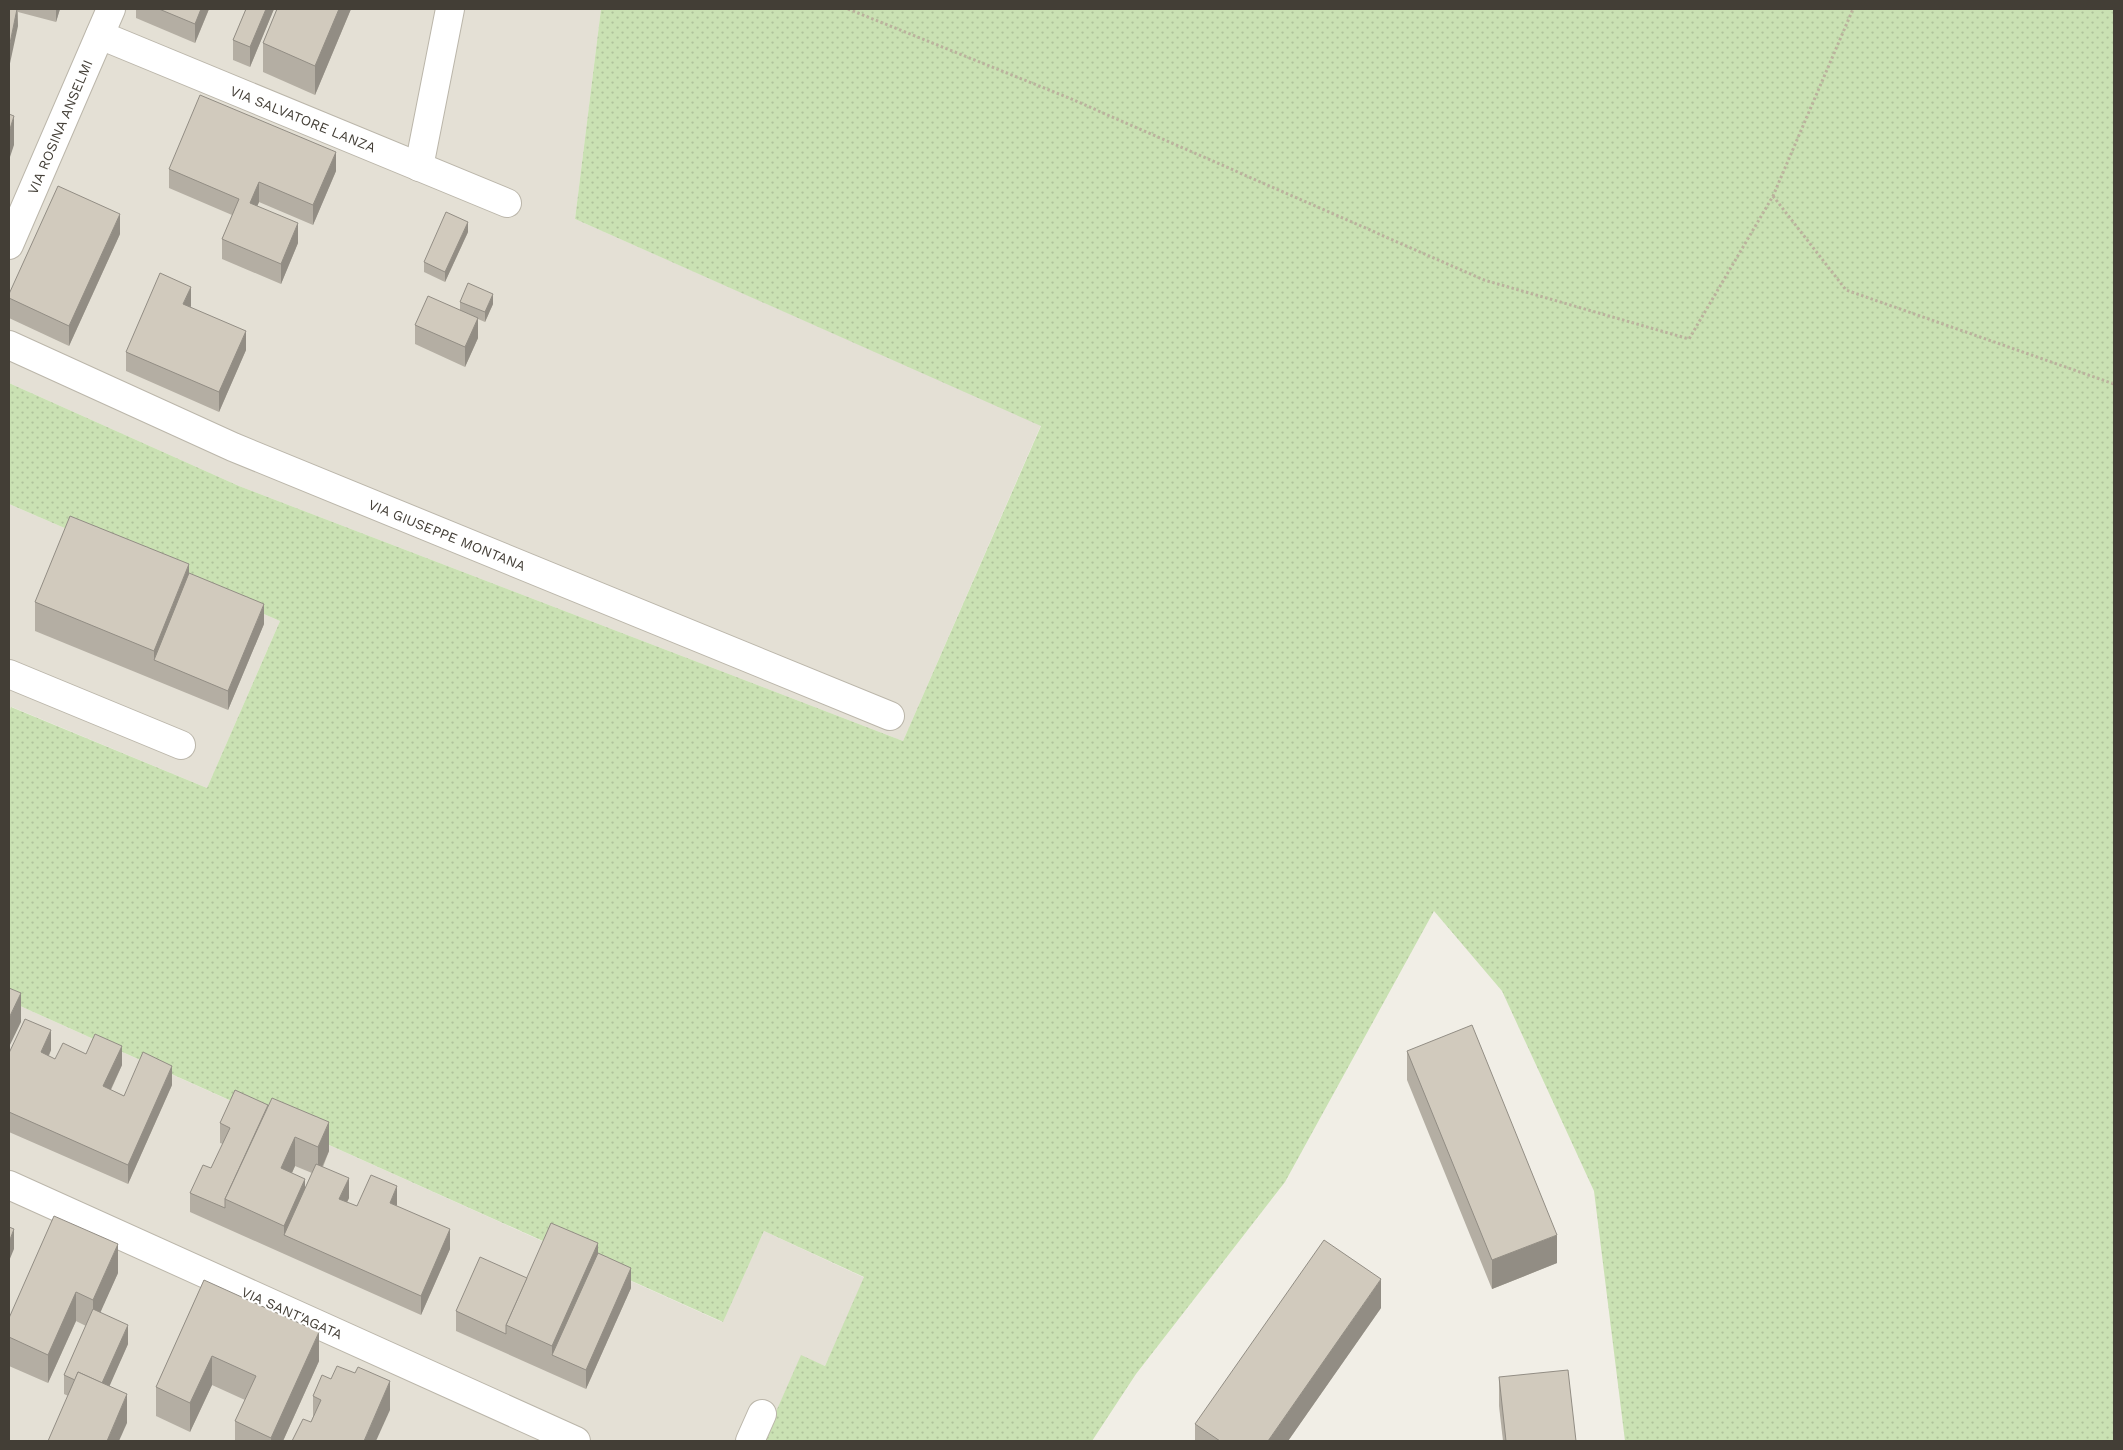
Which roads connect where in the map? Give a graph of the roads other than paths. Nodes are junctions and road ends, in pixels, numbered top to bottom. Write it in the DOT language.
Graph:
graph roads {
  1 [pos="111,9"];
  2 [pos="450,9"];
  3 [pos="100,35"];
  4 [pos="419,167"];
  5 [pos="507,203"];
  6 [pos="9,244"];
  7 [pos="9,345"];
  8 [pos="9,674"];
  9 [pos="890,716"];
  10 [pos="181,745"];
  11 [pos="9,1185"];
  12 [pos="762,1414"];
  13 [pos="576,1441"];
  14 [pos="750,1441"];
  1 -- 3 [label="street, VIA ROSINA ANSELMI"];
  2 -- 4 [label="street"];
  3 -- 4 [label="street, VIA SALVATORE LANZA"];
  3 -- 6 [label="street, VIA ROSINA ANSELMI"];
  4 -- 5 [label="street, VIA SALVATORE LANZA"];
  7 -- 9 [label="street, VIA GIUSEPPE MONTANA"];
  8 -- 10 [label="street"];
  11 -- 13 [label="street, VIA SANT'AGATA"];
  12 -- 14 [label="street"];
}
